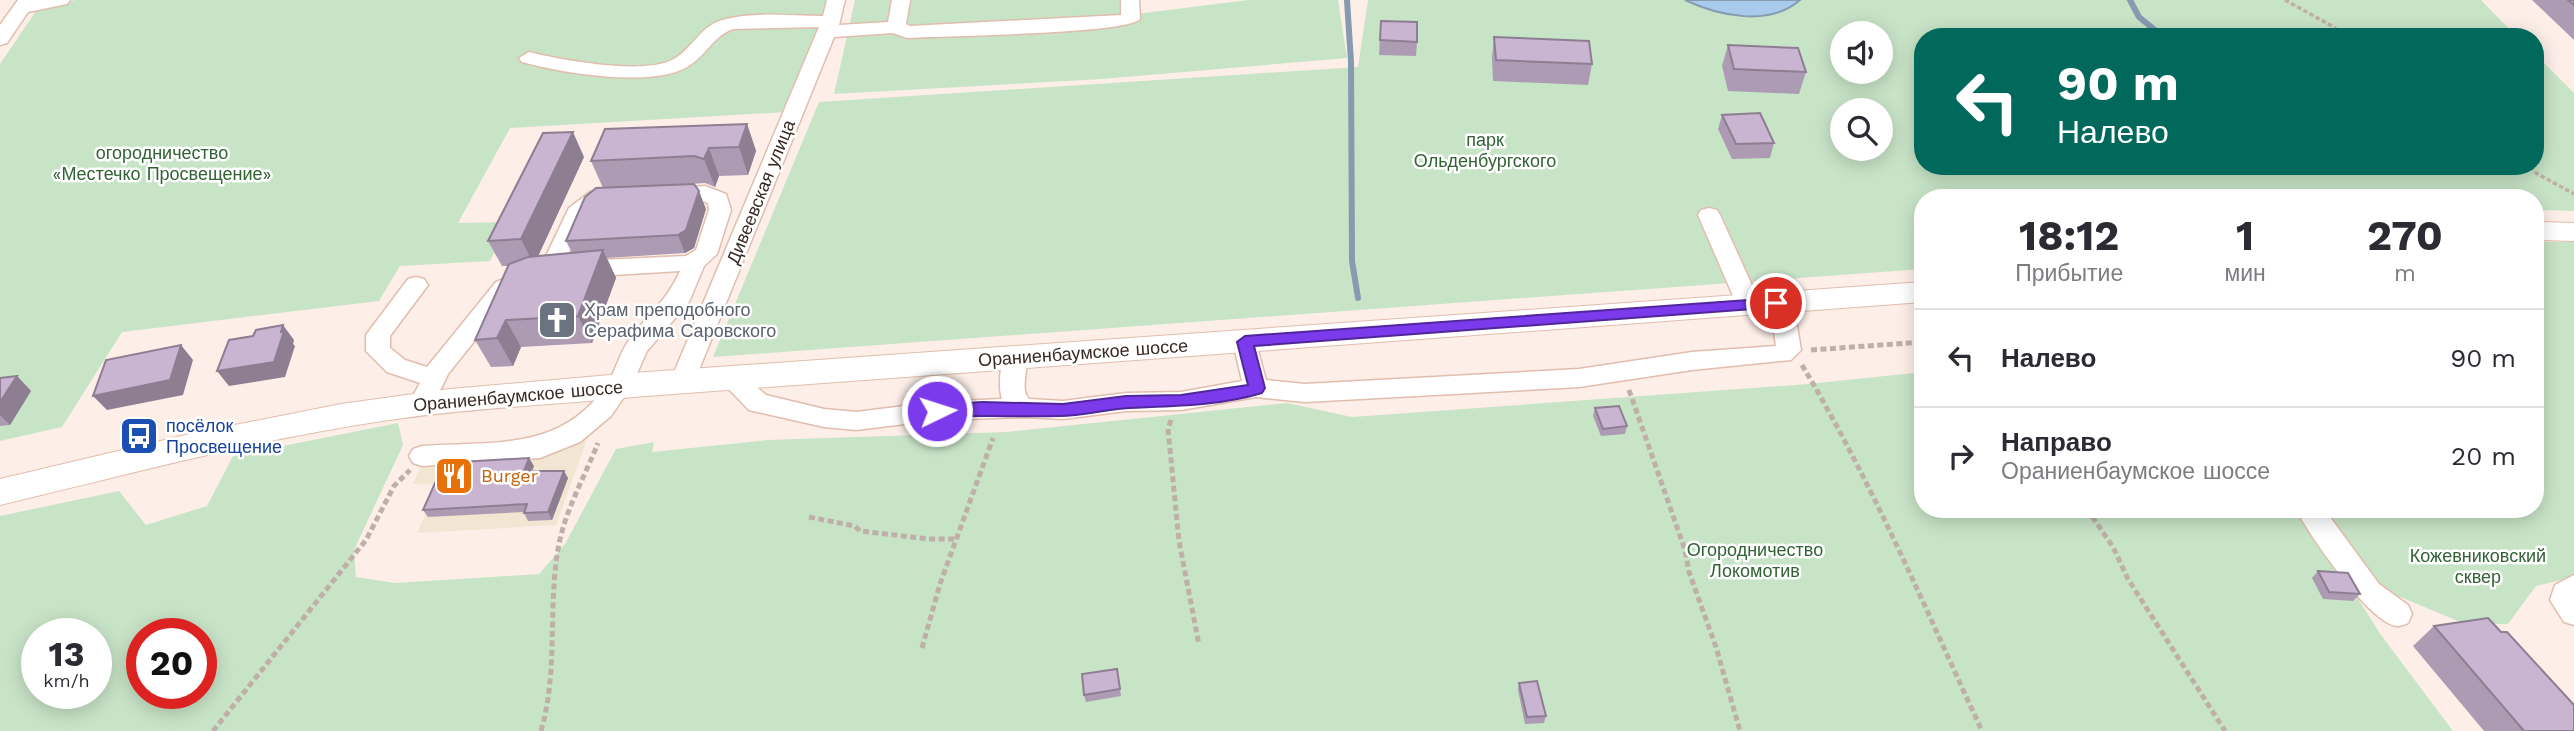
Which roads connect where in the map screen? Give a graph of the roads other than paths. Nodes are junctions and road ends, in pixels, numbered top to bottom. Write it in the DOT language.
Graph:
graph roads {
  1 [pos="61,0"];
  2 [pos="836,0"];
  3 [pos="901,0"];
  4 [pos="910,0"];
  5 [pos="1130,0"];
  6 [pos="24,4"];
  7 [pos="829,27"];
  8 [pos="895,27"];
  9 [pos="0,39"];
  10 [pos="530,58"];
  11 [pos="651,195"];
  12 [pos="625,196"];
  13 [pos="1709,215"];
  14 [pos="2544,231"];
  15 [pos="2574,232"];
  16 [pos="691,263"];
  17 [pos="544,272"];
  18 [pos="416,285"];
  19 [pos="1914,293"];
  20 [pos="1762,304"];
  21 [pos="1245,342"];
  22 [pos="1015,358"];
  23 [pos="731,379"];
  24 [pos="682,382"];
  25 [pos="619,387"];
  26 [pos="1256,388"];
  27 [pos="427,391"];
  28 [pos="1025,408"];
  29 [pos="422,456"];
  30 [pos="0,492"];
  31 [pos="2316,518"];
  32 [pos="2574,587"];
  33 [pos="2574,612"];
  34 [pos="2398,614"];
  1 -- 6 [label="street"];
  2 -- 7 [label="street, Дивеевская улица"];
  3 -- 4 [label="street"];
  3 -- 8 [label="street"];
  5 -- 8 [label="street"];
  6 -- 9 [label="street"];
  7 -- 8 [label="street"];
  7 -- 10 [label="street"];
  7 -- 24 [label="street, Дивеевская улица"];
  11 -- 16 [label="street"];
  12 -- 17 [label="street"];
  13 -- 20 [label="street"];
  14 -- 15 [label="main road"];
  16 -- 17 [label="street"];
  16 -- 25 [label="street"];
  17 -- 27 [label="street"];
  18 -- 27 [label="street"];
  19 -- 20 [label="main road, Ораниенбаумское шоссе"];
  20 -- 21 [label="main road, Ораниенбаумское шоссе"];
  20 -- 26 [label="street"];
  21 -- 22 [label="main road, Ораниенбаумское шоссе"];
  21 -- 26 [label="street"];
  22 -- 23 [label="main road, Ораниенбаумское шоссе"];
  22 -- 28 [label="street"];
  23 -- 24 [label="main road, Ораниенбаумское шоссе"];
  23 -- 28 [label="street"];
  24 -- 25 [label="main road, Ораниенбаумское шоссе"];
  25 -- 27 [label="main road, Ораниенбаумское шоссе"];
  25 -- 29 [label="street"];
  26 -- 28 [label="street"];
  27 -- 30 [label="main road, Ораниенбаумское шоссе"];
  31 -- 34 [label="street"];
  32 -- 33 [label="street"];
}
